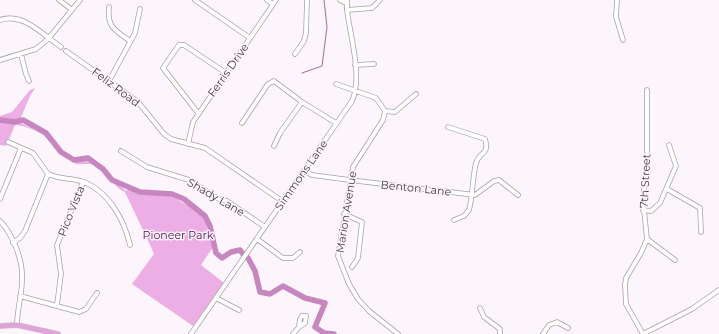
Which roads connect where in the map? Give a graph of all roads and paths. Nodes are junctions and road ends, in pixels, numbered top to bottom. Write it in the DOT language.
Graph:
graph roads {
  1 [pos="59,0"];
  2 [pos="80,0"];
  3 [pos="195,0"];
  4 [pos="267,0"];
  5 [pos="307,0"];
  6 [pos="340,0"];
  7 [pos="380,0"];
  8 [pos="617,0"];
  9 [pos="347,1"];
  10 [pos="275,2"];
  11 [pos="109,7"];
  12 [pos="71,9"];
  13 [pos="140,9"];
  14 [pos="347,10"];
  15 [pos="0,20"];
  16 [pos="250,38"];
  17 [pos="48,39"];
  18 [pos="623,40"];
  19 [pos="130,41"];
  20 [pos="61,47"];
  21 [pos="66,51"];
  22 [pos="21,54"];
  23 [pos="295,54"];
  24 [pos="0,60"];
  25 [pos="374,64"];
  26 [pos="355,65"];
  27 [pos="226,73"];
  28 [pos="29,81"];
  29 [pos="109,81"];
  30 [pos="336,84"];
  31 [pos="647,90"];
  32 [pos="356,92"];
  33 [pos="416,94"];
  34 [pos="302,102"];
  35 [pos="385,111"];
  36 [pos="198,114"];
  37 [pos="336,123"];
  38 [pos="242,124"];
  39 [pos="448,127"];
  40 [pos="8,142"];
  41 [pos="188,144"];
  42 [pos="669,145"];
  43 [pos="274,146"];
  44 [pos="22,148"];
  45 [pos="121,151"];
  46 [pos="305,171"];
  47 [pos="48,174"];
  48 [pos="350,180"];
  49 [pos="83,182"];
  50 [pos="667,189"];
  51 [pos="472,194"];
  52 [pos="518,195"];
  53 [pos="0,199"];
  54 [pos="282,201"];
  55 [pos="643,210"];
  56 [pos="344,214"];
  57 [pos="454,220"];
  58 [pos="0,221"];
  59 [pos="265,227"];
  60 [pos="701,232"];
  61 [pos="257,239"];
  62 [pos="647,239"];
  63 [pos="13,243"];
  64 [pos="130,245"];
  65 [pos="300,252"];
  66 [pos="675,260"];
  67 [pos="352,267"];
  68 [pos="719,290"];
  69 [pos="97,293"];
  70 [pos="20,296"];
  71 [pos="216,298"];
  72 [pos="57,305"];
  73 [pos="480,308"];
  74 [pos="239,310"];
  75 [pos="17,325"];
  76 [pos="0,326"];
  77 [pos="298,327"];
  78 [pos="568,328"];
  79 [pos="192,332"];
  80 [pos="58,334"];
  81 [pos="199,334"];
  82 [pos="294,334"];
  83 [pos="398,334"];
  84 [pos="500,334"];
  85 [pos="543,334"];
  86 [pos="643,334"];
  1 -- 12 [label="street"];
  2 -- 12 [label="street"];
  3 -- 16 [label="street"];
  4 -- 10 [label="street"];
  5 -- 23 [label="street"];
  6 -- 9 [label="street"];
  7 -- 14 [label="street"];
  8 -- 18 [label="street"];
  9 -- 14 [label="street"];
  10 -- 16 [label="street, Ferris Drive"];
  11 -- 19 [label="street"];
  12 -- 17 [label="street"];
  13 -- 19 [label="street"];
  14 -- 26 [label="street"];
  15 -- 17 [label="street"];
  16 -- 27 [label="street, Ferris Drive"];
  17 -- 20 [label="street"];
  17 -- 22 [label="street"];
  19 -- 29 [label="street"];
  21 -- 29 [label="street, Feliz Road"];
  22 -- 24 [label="street"];
  22 -- 28 [label="street"];
  25 -- 26 [label="street"];
  26 -- 32 [label="street"];
  27 -- 36 [label="street, Ferris Drive"];
  27 -- 36 [label="street"];
  29 -- 41 [label="street, Feliz Road"];
  30 -- 32 [label="street"];
  31 -- 55 [label="street, 7th Street"];
  32 -- 35 [label="street"];
  32 -- 37 [label="street, Simmons Lane"];
  33 -- 35 [label="street"];
  34 -- 37 [label="street"];
  34 -- 38 [label="street"];
  34 -- 43 [label="street"];
  35 -- 48 [label="street, Marion Avenue"];
  36 -- 41 [label="street, Ferris Drive"];
  37 -- 46 [label="street, Simmons Lane"];
  39 -- 51 [label="street"];
  40 -- 44 [label="street"];
  41 -- 54 [label="street, Feliz Road"];
  42 -- 50 [label="street"];
  44 -- 47 [label="street"];
  44 -- 53 [label="street"];
  45 -- 59 [label="street, Shady Lane"];
  46 -- 48 [label="street, Benton Lane"];
  46 -- 54 [label="street, Simmons Lane"];
  47 -- 49 [label="street, Pico Vista"];
  47 -- 63 [label="street"];
  48 -- 51 [label="street, Benton Lane"];
  48 -- 56 [label="street, Marion Avenue"];
  49 -- 64 [label="street"];
  49 -- 72 [label="street, Pico Vista"];
  50 -- 55 [label="street"];
  50 -- 60 [label="street"];
  51 -- 52 [label="street"];
  51 -- 57 [label="street"];
  54 -- 59 [label="street, Simmons Lane"];
  55 -- 62 [label="street, 7th Street"];
  56 -- 67 [label="street"];
  56 -- 83 [label="street, Marion Avenue"];
  58 -- 63 [label="street"];
  59 -- 61 [label="street, Simmons Lane"];
  61 -- 65 [label="street"];
  61 -- 71 [label="street, Simmons Lane"];
  62 -- 66 [label="street"];
  62 -- 86 [label="street"];
  63 -- 70 [label="street"];
  68 -- 86 [label="street"];
  69 -- 72 [label="street"];
  70 -- 72 [label="street"];
  70 -- 75 [label="street"];
  71 -- 74 [label="street"];
  71 -- 79 [label="street, Simmons Lane"];
  73 -- 84 [label="street"];
  75 -- 76 [label="main road"];
  75 -- 80 [label="main road"];
  77 -- 82 [label="street"];
  78 -- 85 [label="street"];
  79 -- 81 [label="street"];
}
